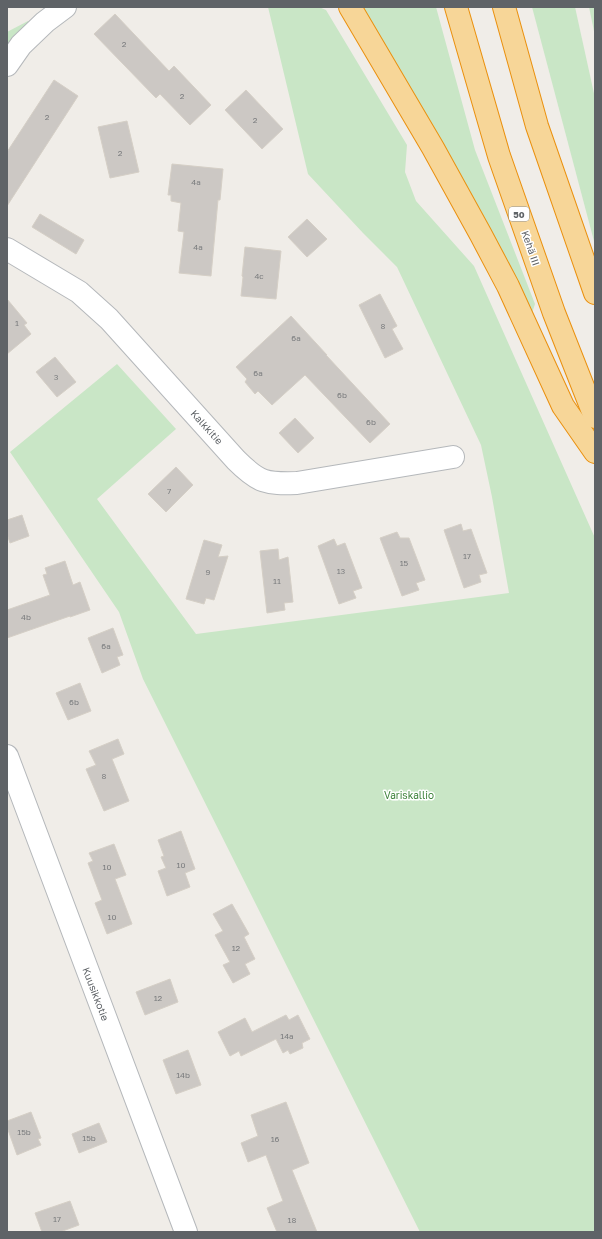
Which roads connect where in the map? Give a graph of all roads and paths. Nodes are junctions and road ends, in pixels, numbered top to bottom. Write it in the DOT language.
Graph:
graph roads {
  1 [pos="65,7"];
  2 [pos="350,7"];
  3 [pos="456,7"];
  4 [pos="504,7"];
  5 [pos="7,65"];
  6 [pos="7,249"];
  7 [pos="595,293"];
  8 [pos="595,417"];
  9 [pos="595,452"];
  10 [pos="453,457"];
  11 [pos="7,756"];
  12 [pos="186,1232"];
  1 -- 5 [label="street"];
  2 -- 9 [label="highway"];
  3 -- 8 [label="highway, Kehä III / 50"];
  4 -- 7 [label="highway"];
  6 -- 10 [label="street, Kalkkitie"];
  11 -- 12 [label="street, Kuusikkotie"];
}
